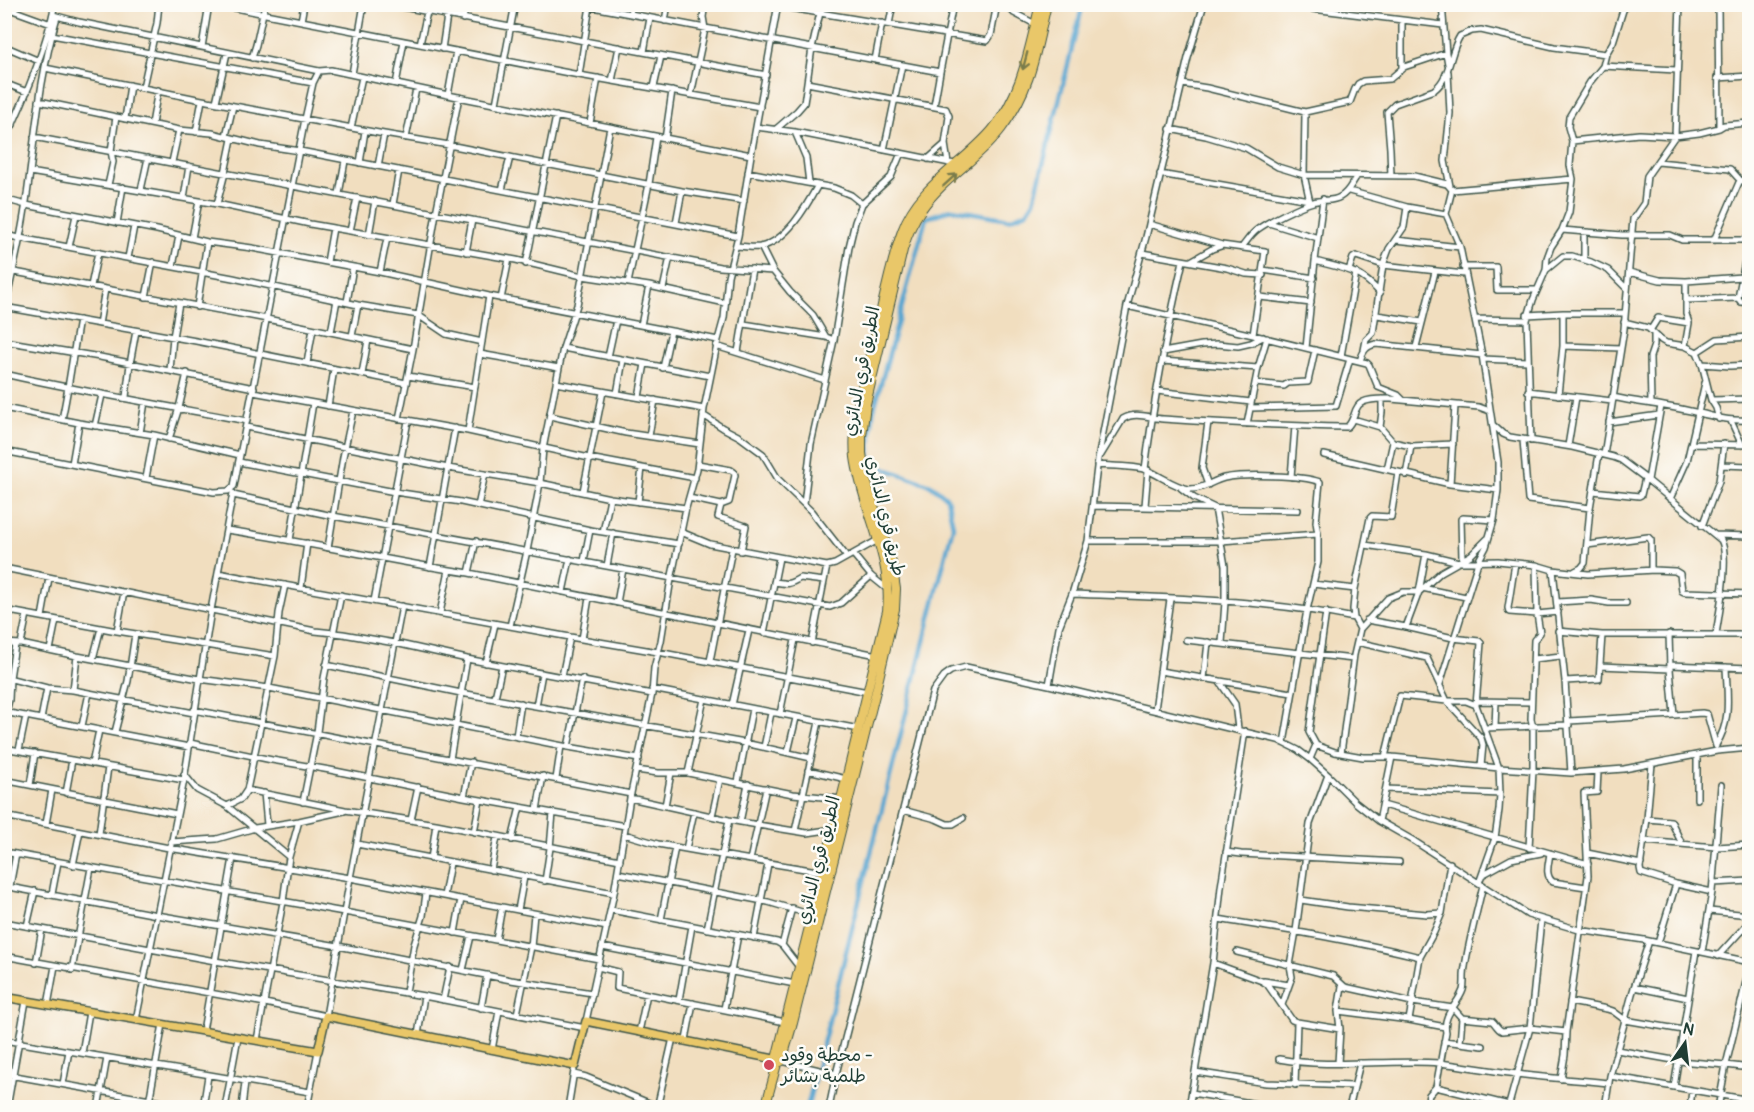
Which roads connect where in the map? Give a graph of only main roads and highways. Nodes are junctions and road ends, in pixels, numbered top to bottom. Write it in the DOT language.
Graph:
graph roads {
  1 [pos="1040,4"];
  2 [pos="1047,4"];
  3 [pos="4,998"];
  4 [pos="778,1061"];
  5 [pos="765,1107"];
  1 -- 4 [label="highway, طريق قري الدائري, one-way"];
  4 -- 2 [label="highway, الطريق قري الدائري, one-way"];
  3 -- 4 [label="main road"];
  4 -- 5 [label="highway, طريق قري الدائري"];
}
